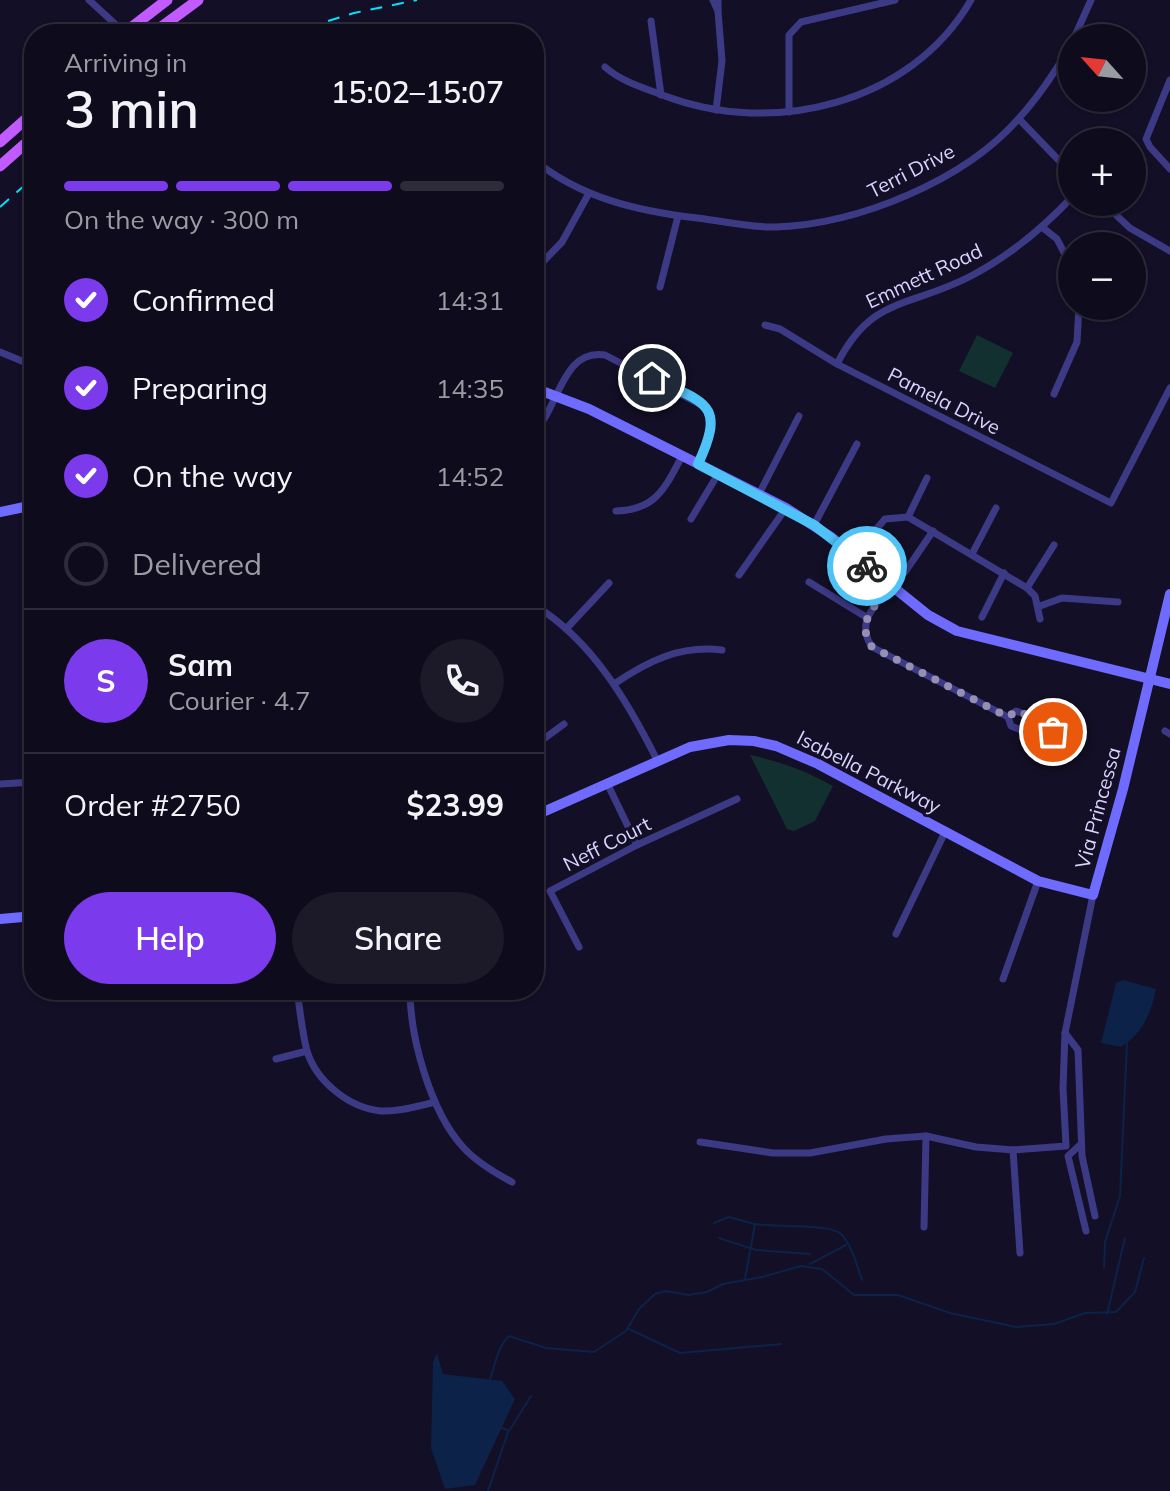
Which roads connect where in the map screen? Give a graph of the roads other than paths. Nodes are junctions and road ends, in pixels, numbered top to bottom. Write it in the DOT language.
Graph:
graph roads {
  1 [pos="89,0"];
  2 [pos="167,0"];
  3 [pos="198,0"];
  4 [pos="716,0"];
  5 [pos="895,0"];
  6 [pos="971,0"];
  7 [pos="1091,0"];
  8 [pos="651,21"];
  9 [pos="114,24"];
  10 [pos="136,24"];
  11 [pos="166,24"];
  12 [pos="1080,24"];
  13 [pos="1058,62"];
  14 [pos="605,67"];
  15 [pos="1170,80"];
  16 [pos="661,95"];
  17 [pos="716,110"];
  18 [pos="789,112"];
  19 [pos="1019,119"];
  20 [pos="24,121"];
  21 [pos="0,142"];
  22 [pos="24,145"];
  23 [pos="1058,159"];
  24 [pos="0,166"];
  25 [pos="544,166"];
  26 [pos="1170,169"];
  27 [pos="588,195"];
  28 [pos="1058,212"];
  29 [pos="678,216"];
  30 [pos="1117,216"];
  31 [pos="1043,228"];
  32 [pos="1058,241"];
  33 [pos="1170,251"];
  34 [pos="544,261"];
  35 [pos="660,287"];
  36 [pos="1078,320"];
  37 [pos="765,325"];
  38 [pos="0,352"];
  39 [pos="24,362"];
  40 [pos="837,364"];
  41 [pos="1170,388"];
  42 [pos="544,391"];
  43 [pos="1054,394"];
  44 [pos="558,396"];
  45 [pos="799,416"];
  46 [pos="544,421"];
  47 [pos="857,444"];
  48 [pos="682,456"];
  49 [pos="698,464"];
  50 [pos="718,474"];
  51 [pos="927,478"];
  52 [pos="759,494"];
  53 [pos="24,507"];
  54 [pos="786,508"];
  55 [pos="996,508"];
  56 [pos="616,511"];
  57 [pos="0,512"];
  58 [pos="908,517"];
  59 [pos="691,519"];
  60 [pos="814,525"];
  61 [pos="933,531"];
  62 [pos="1054,545"];
  63 [pos="972,554"];
  64 [pos="854,555"];
  65 [pos="905,572"];
  66 [pos="1004,573"];
  67 [pos="739,575"];
  68 [pos="809,582"];
  69 [pos="609,583"];
  70 [pos="891,586"];
  71 [pos="1027,588"];
  72 [pos="1170,594"];
  73 [pos="1118,602"];
  74 [pos="1040,606"];
  75 [pos="544,612"];
  76 [pos="866,617"];
  77 [pos="982,617"];
  78 [pos="1040,619"];
  79 [pos="566,629"];
  80 [pos="722,650"];
  81 [pos="1150,679"];
  82 [pos="614,684"];
  83 [pos="1170,684"];
  84 [pos="1008,717"];
  85 [pos="564,724"];
  86 [pos="544,739"];
  87 [pos="657,760"];
  88 [pos="24,783"];
  89 [pos="607,783"];
  90 [pos="0,784"];
  91 [pos="737,799"];
  92 [pos="544,811"];
  93 [pos="945,832"];
  94 [pos="637,845"];
  95 [pos="1038,881"];
  96 [pos="1093,895"];
  97 [pos="24,917"];
  98 [pos="0,919"];
  99 [pos="896,934"];
  100 [pos="579,947"];
  101 [pos="1003,979"];
  102 [pos="299,1000"];
  103 [pos="410,1000"];
  104 [pos="1065,1033"];
  105 [pos="307,1051"];
  106 [pos="276,1059"];
  107 [pos="435,1102"];
  108 [pos="926,1136"];
  109 [pos="700,1142"];
  110 [pos="1081,1144"];
  111 [pos="1013,1150"];
  112 [pos="512,1182"];
  113 [pos="1095,1216"];
  114 [pos="924,1227"];
  115 [pos="1086,1231"];
  116 [pos="1020,1253"];
  1 -- 9 [label="street"];
  2 -- 10 [label="main road"];
  3 -- 11 [label="main road"];
  4 -- 17 [label="street"];
  5 -- 18 [label="street"];
  6 -- 18 [label="street"];
  7 -- 12 [label="street, Terri Drive"];
  8 -- 16 [label="street"];
  13 -- 19 [label="street, Terri Drive"];
  14 -- 16 [label="street"];
  15 -- 26 [label="street"];
  16 -- 17 [label="street"];
  17 -- 18 [label="street"];
  19 -- 23 [label="street"];
  19 -- 29 [label="street, Terri Drive"];
  20 -- 21 [label="main road"];
  22 -- 24 [label="main road"];
  25 -- 27 [label="street, Terri Drive"];
  27 -- 29 [label="street, Terri Drive"];
  27 -- 34 [label="street"];
  28 -- 31 [label="street, Emmett Road"];
  29 -- 35 [label="street"];
  30 -- 33 [label="street"];
  31 -- 32 [label="street"];
  31 -- 40 [label="street, Emmett Road"];
  36 -- 43 [label="street"];
  37 -- 40 [label="street, Pamela Drive"];
  38 -- 39 [label="street"];
  40 -- 41 [label="street, Pamela Drive"];
  42 -- 44 [label="street"];
  44 -- 46 [label="street"];
  44 -- 48 [label="street"];
  44 -- 49 [label="street"];
  45 -- 52 [label="street"];
  47 -- 60 [label="street"];
  48 -- 49 [label="street"];
  48 -- 56 [label="street"];
  49 -- 50 [label="street"];
  50 -- 52 [label="street"];
  50 -- 59 [label="street"];
  51 -- 58 [label="street"];
  52 -- 54 [label="street"];
  53 -- 57 [label="street"];
  54 -- 60 [label="street"];
  54 -- 67 [label="street"];
  55 -- 63 [label="street"];
  58 -- 61 [label="street"];
  58 -- 64 [label="street"];
  60 -- 64 [label="street"];
  61 -- 63 [label="street"];
  61 -- 65 [label="street"];
  62 -- 71 [label="street"];
  63 -- 66 [label="street"];
  64 -- 70 [label="street"];
  66 -- 71 [label="street"];
  66 -- 77 [label="street"];
  68 -- 76 [label="street"];
  69 -- 79 [label="street"];
  70 -- 76 [label="street"];
  70 -- 81 [label="street"];
  71 -- 74 [label="street"];
  72 -- 81 [label="street, Via Princessa"];
  73 -- 74 [label="street"];
  74 -- 78 [label="street"];
  75 -- 79 [label="street"];
  76 -- 84 [label="street"];
  79 -- 82 [label="street"];
  80 -- 82 [label="street"];
  81 -- 83 [label="street"];
  81 -- 96 [label="street, Via Princessa"];
  82 -- 87 [label="street"];
  84 -- 84 [label="street"];
  85 -- 86 [label="street"];
  87 -- 89 [label="street, Isabella Parkway"];
  87 -- 93 [label="street, Isabella Parkway"];
  88 -- 90 [label="street"];
  89 -- 92 [label="street, Isabella Parkway"];
  89 -- 94 [label="street"];
  91 -- 94 [label="street, Neff Court"];
  93 -- 95 [label="street, Isabella Parkway"];
  93 -- 99 [label="street"];
  94 -- 100 [label="street, Neff Court"];
  95 -- 96 [label="street, Isabella Parkway"];
  95 -- 101 [label="street"];
  96 -- 104 [label="street, Via Princessa"];
  97 -- 98 [label="street"];
  102 -- 105 [label="street"];
  103 -- 107 [label="street"];
  104 -- 110 [label="street"];
  104 -- 111 [label="street, Via Princessa"];
  105 -- 106 [label="street"];
  105 -- 107 [label="street"];
  107 -- 112 [label="street"];
  108 -- 109 [label="street"];
  108 -- 111 [label="street"];
  108 -- 114 [label="street"];
  110 -- 113 [label="street"];
  110 -- 115 [label="street"];
  111 -- 116 [label="street"];
}
